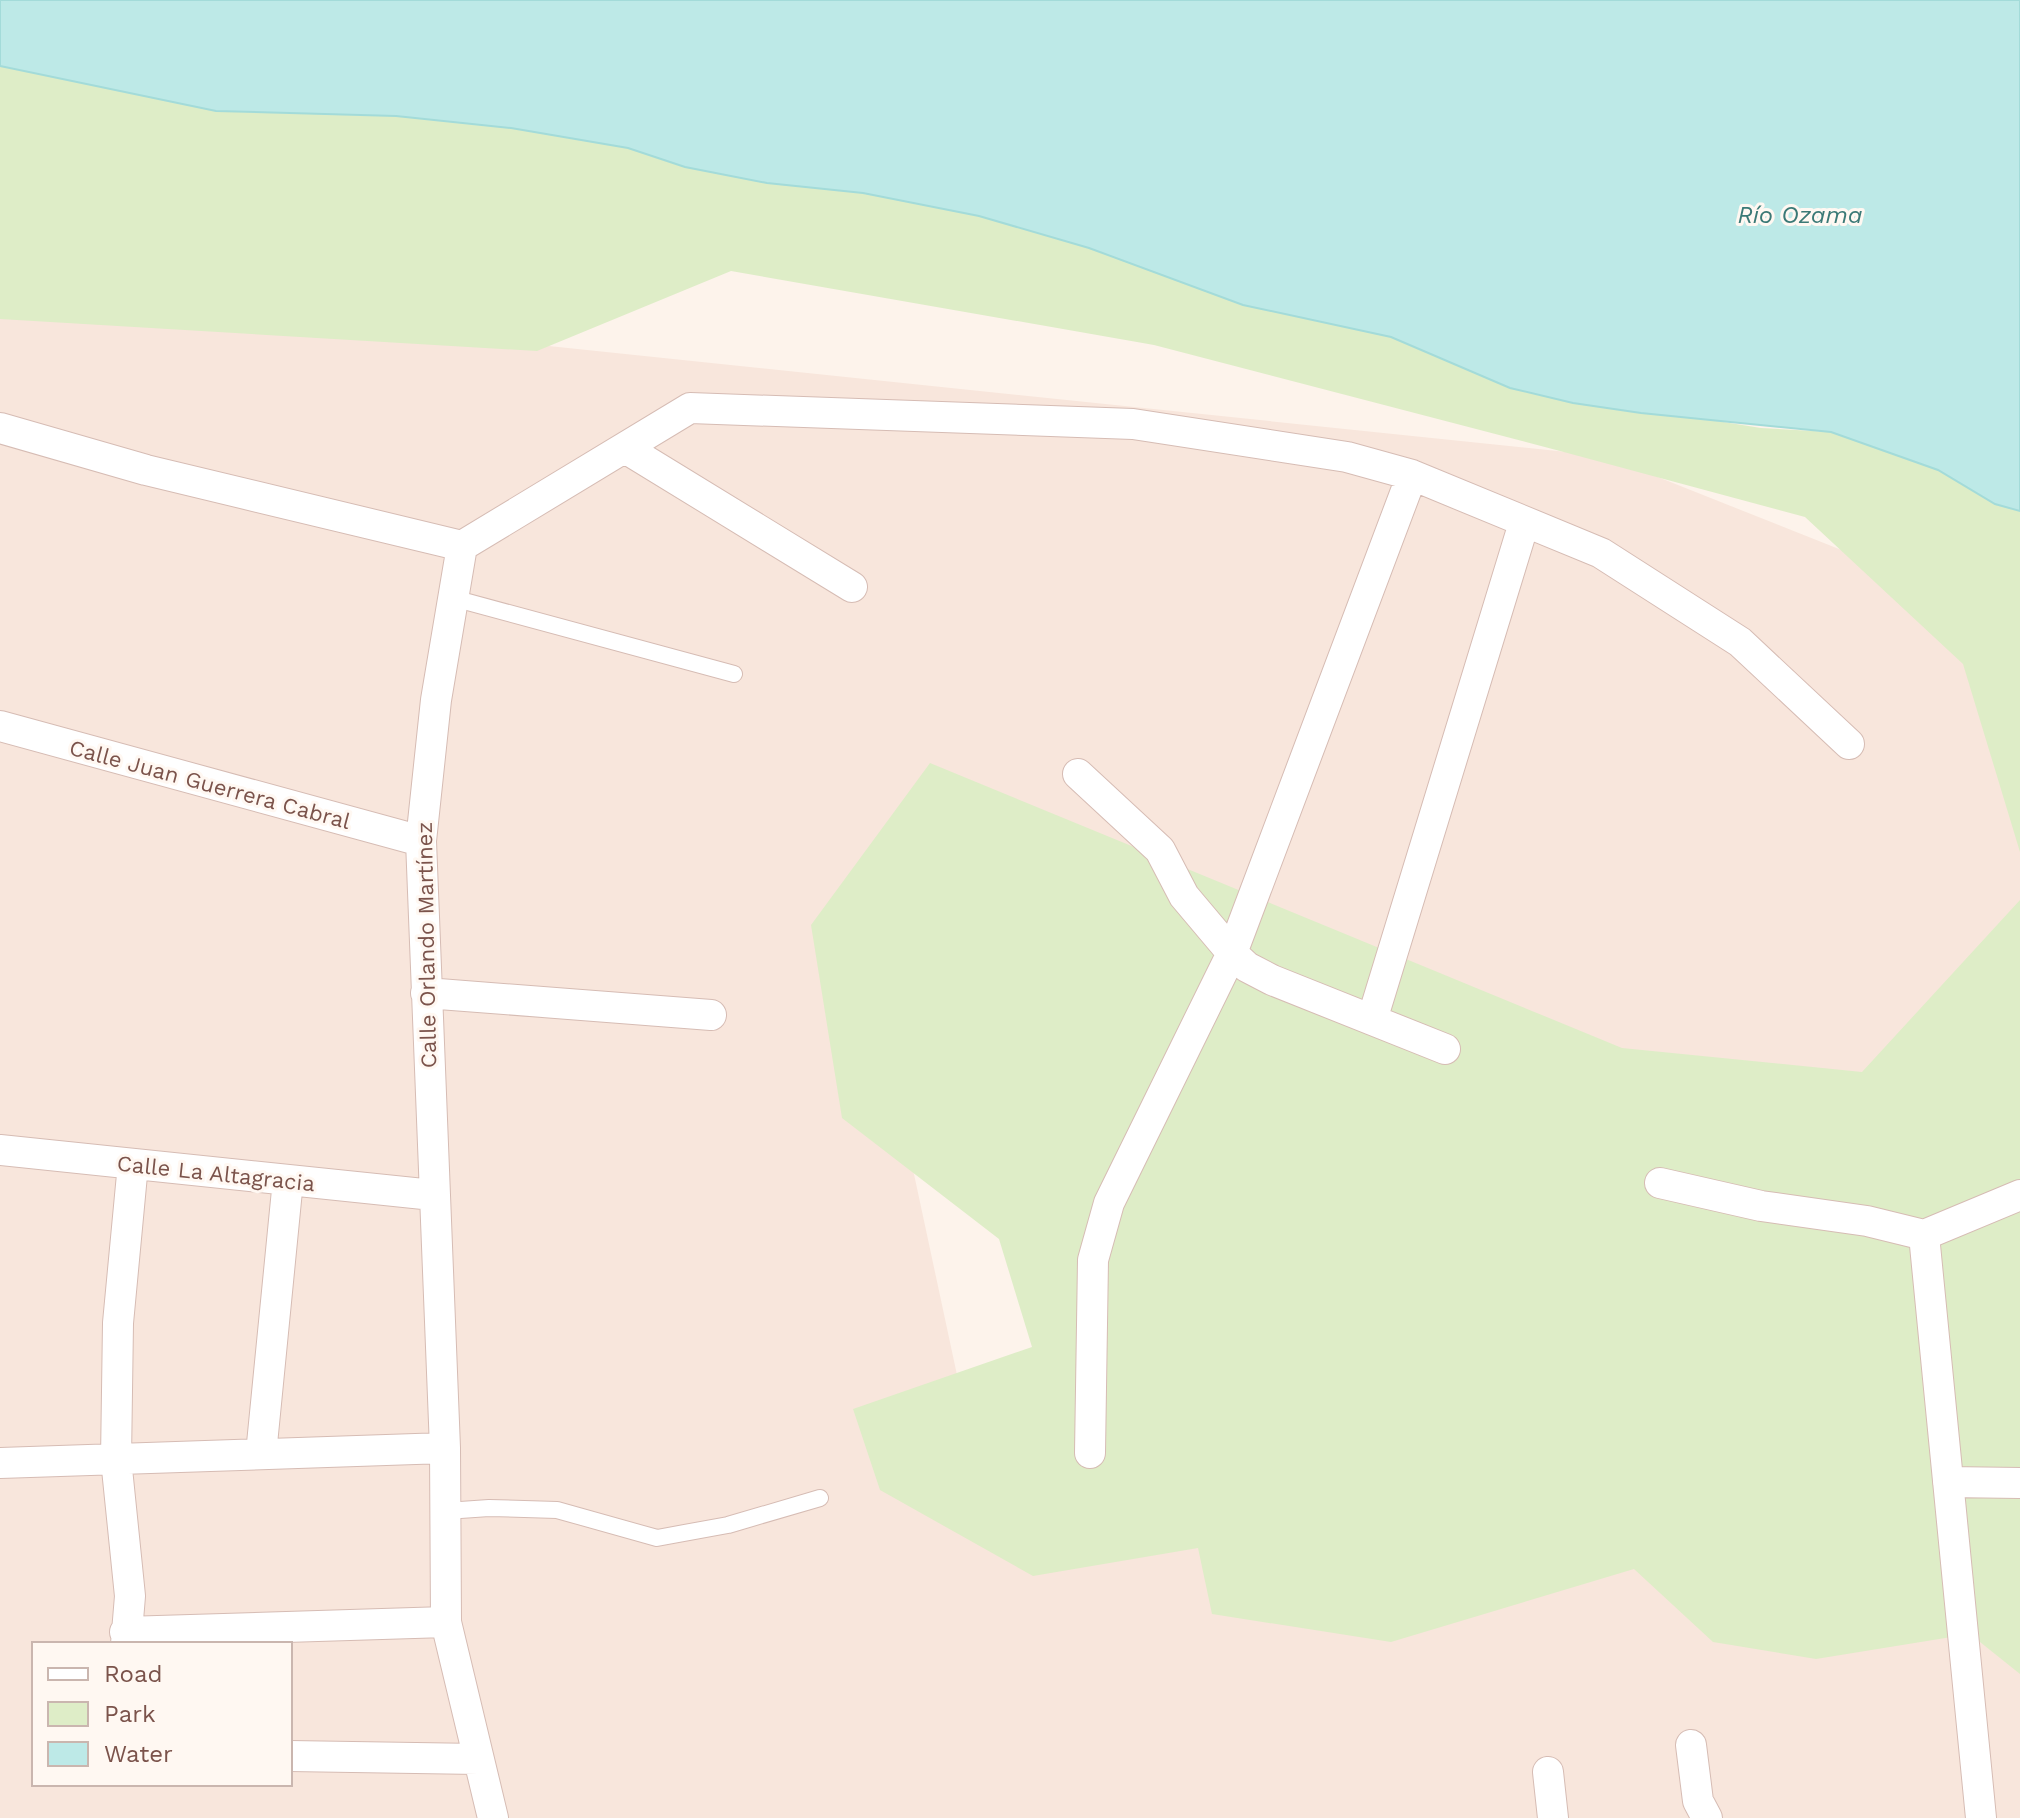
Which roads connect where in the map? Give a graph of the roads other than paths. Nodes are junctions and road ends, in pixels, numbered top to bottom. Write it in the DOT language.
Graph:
graph roads {
  1 [pos="0,428"];
  2 [pos="625,448"];
  3 [pos="1412,475"];
  4 [pos="1524,523"];
  5 [pos="462,546"];
  6 [pos="852,587"];
  7 [pos="453,598"];
  8 [pos="734,674"];
  9 [pos="0,726"];
  10 [pos="1849,744"];
  11 [pos="1078,774"];
  12 [pos="421,841"];
  13 [pos="1232,953"];
  14 [pos="426,993"];
  15 [pos="711,1015"];
  16 [pos="1372,1020"];
  17 [pos="1445,1049"];
  18 [pos="0,1150"];
  19 [pos="133,1164"];
  20 [pos="288,1180"];
  21 [pos="1660,1183"];
  22 [pos="433,1195"];
  23 [pos="2020,1195"];
  24 [pos="1924,1235"];
  25 [pos="445,1448"];
  26 [pos="1090,1453"];
  27 [pos="261,1454"];
  28 [pos="116,1459"];
  29 [pos="0,1463"];
  30 [pos="1948,1482"];
  31 [pos="2020,1483"];
  32 [pos="820,1498"];
  33 [pos="446,1511"];
  34 [pos="446,1622"];
  35 [pos="125,1638"];
  36 [pos="1691,1745"];
  37 [pos="292,1756"];
  38 [pos="478,1759"];
  39 [pos="1548,1772"];
  40 [pos="493,1818"];
  41 [pos="1553,1818"];
  42 [pos="1707,1818"];
  43 [pos="1981,1818"];
  1 -- 5 [label="street"];
  2 -- 3 [label="street"];
  2 -- 5 [label="street"];
  2 -- 6 [label="street"];
  3 -- 4 [label="street"];
  3 -- 13 [label="street"];
  4 -- 10 [label="street"];
  4 -- 16 [label="street"];
  5 -- 7 [label="street, Calle Orlando Martínez"];
  7 -- 8 [label="lane"];
  7 -- 12 [label="street, Calle Orlando Martínez"];
  9 -- 12 [label="street, Calle Juan Guerrera Cabral"];
  11 -- 13 [label="street"];
  12 -- 14 [label="street, Calle Orlando Martínez"];
  13 -- 16 [label="street"];
  13 -- 26 [label="street"];
  14 -- 15 [label="street"];
  14 -- 22 [label="street, Calle Orlando Martínez"];
  16 -- 17 [label="street"];
  18 -- 19 [label="street, Calle La Altagracia"];
  19 -- 20 [label="street, Calle La Altagracia"];
  19 -- 28 [label="street"];
  20 -- 22 [label="street, Calle La Altagracia"];
  20 -- 27 [label="street"];
  21 -- 24 [label="street"];
  22 -- 25 [label="street, Calle Orlando Martínez"];
  23 -- 24 [label="street"];
  24 -- 30 [label="street"];
  25 -- 27 [label="street"];
  25 -- 33 [label="street, Calle Orlando Martínez"];
  27 -- 28 [label="street"];
  28 -- 29 [label="street"];
  28 -- 35 [label="street"];
  30 -- 31 [label="street"];
  30 -- 43 [label="street"];
  32 -- 33 [label="lane"];
  33 -- 34 [label="street, Calle Orlando Martínez"];
  34 -- 35 [label="street"];
  34 -- 38 [label="street, Calle Orlando Martínez"];
  36 -- 42 [label="street"];
  37 -- 38 [label="street"];
  38 -- 40 [label="street, Calle Orlando Martínez"];
  39 -- 41 [label="street"];
}
